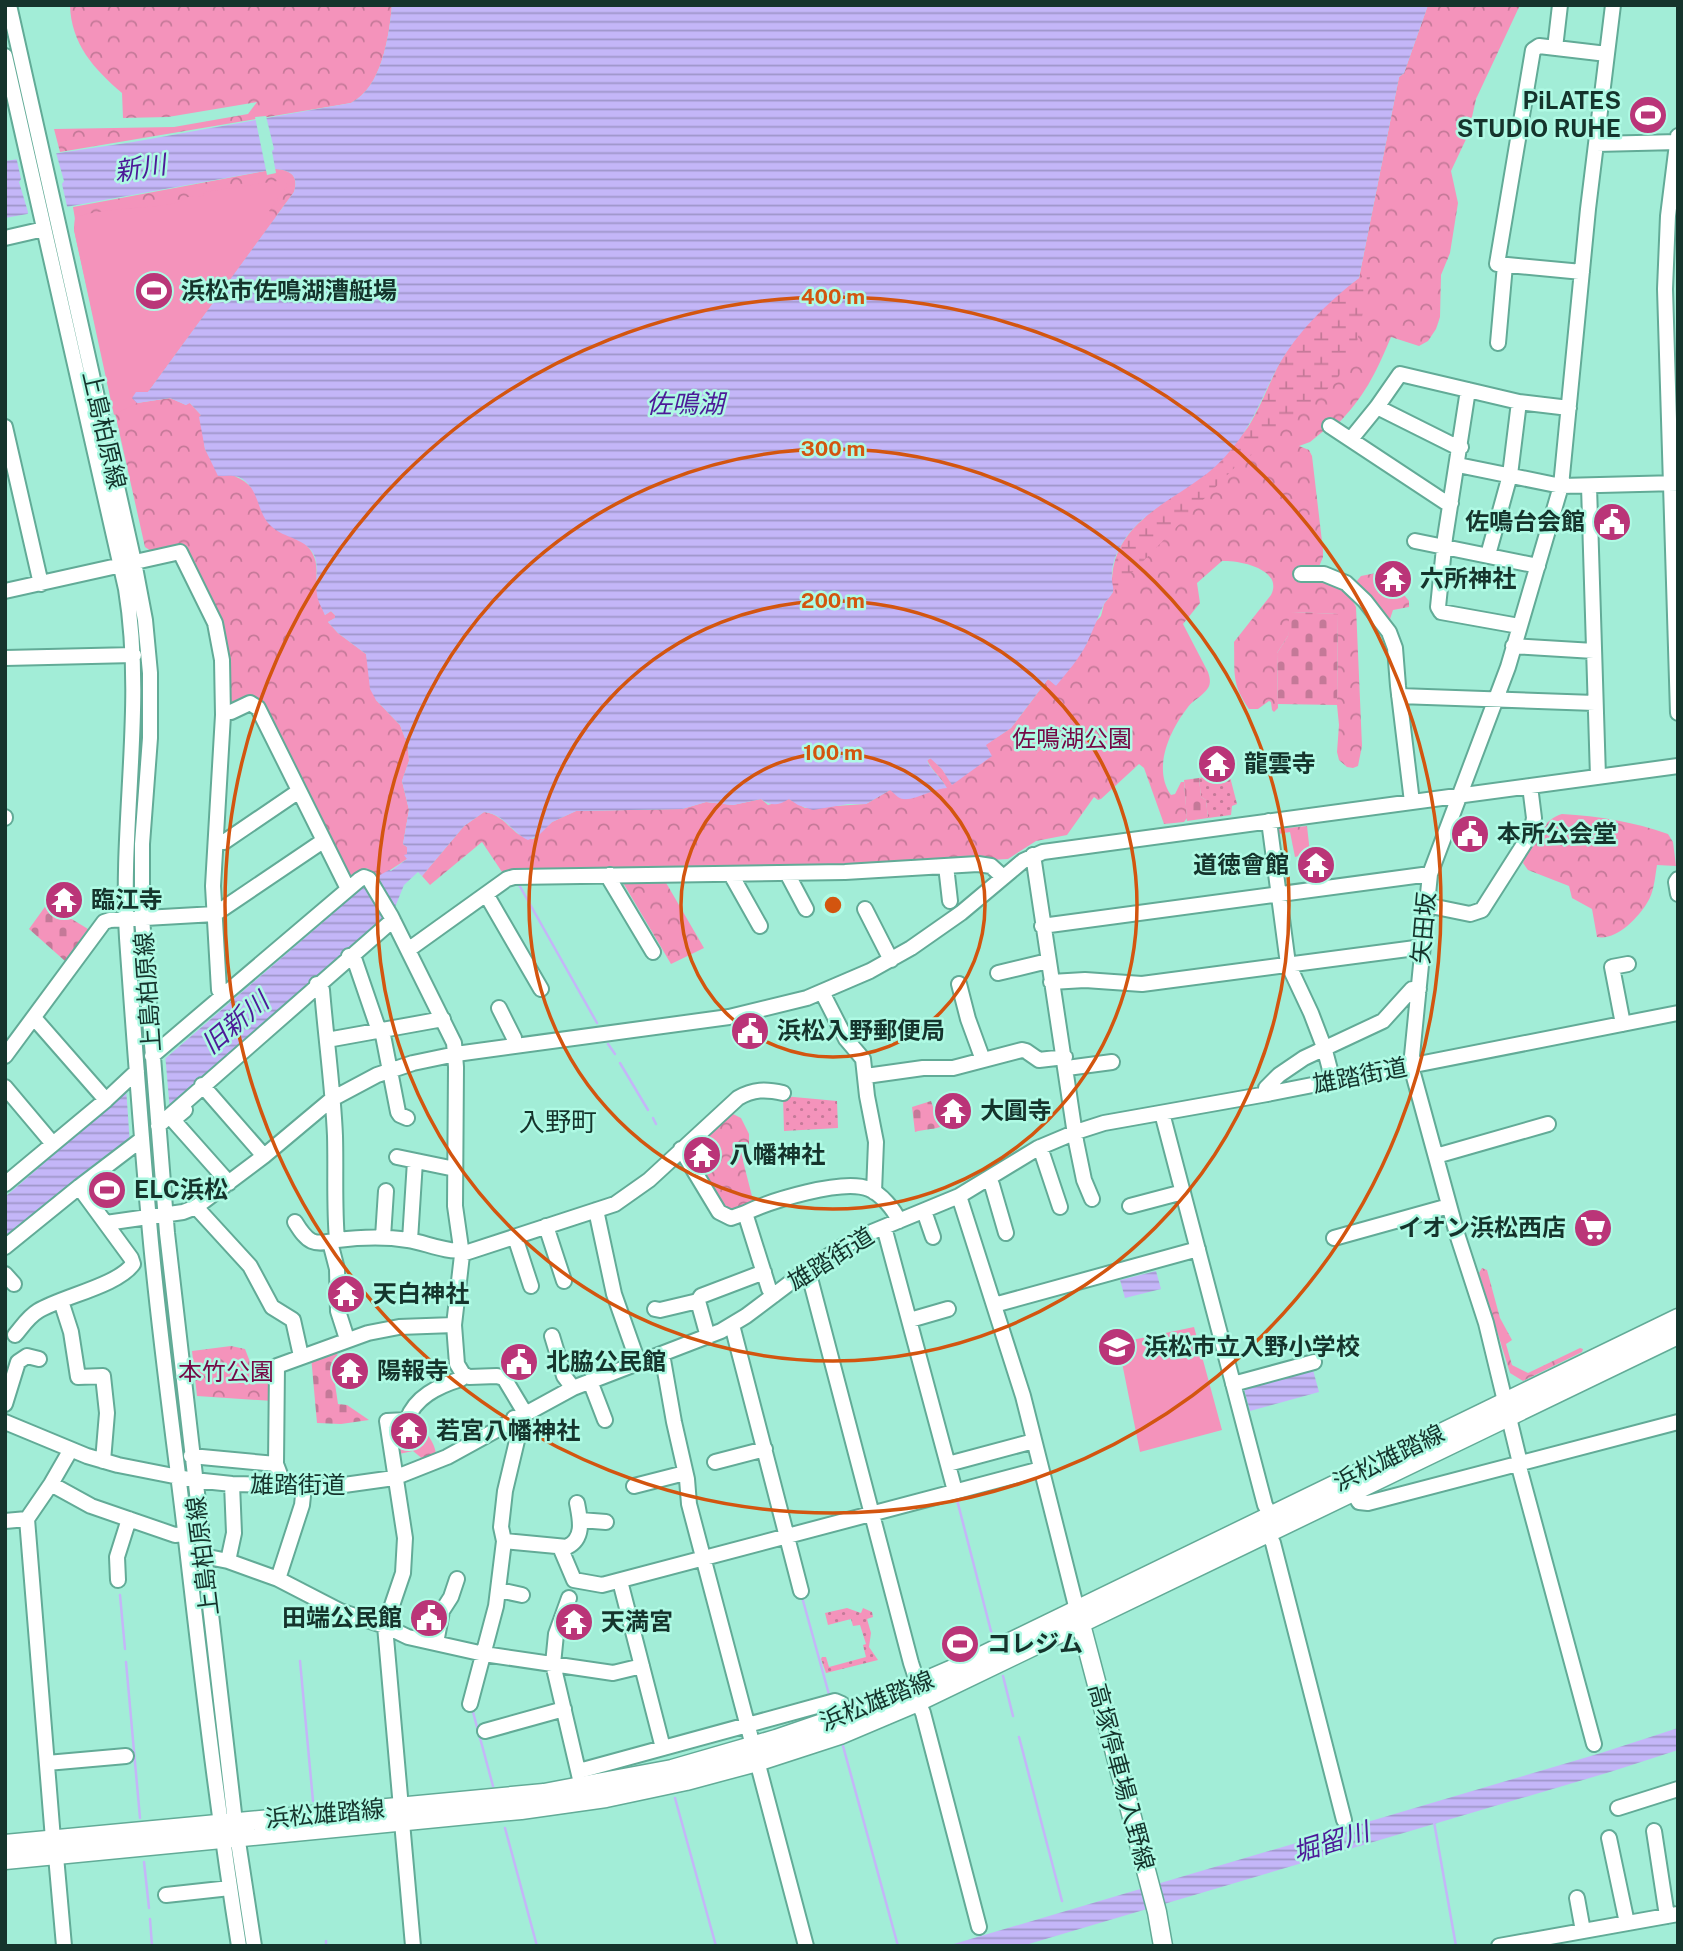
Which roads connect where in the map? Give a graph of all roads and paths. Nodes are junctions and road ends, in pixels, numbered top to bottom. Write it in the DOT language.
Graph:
graph roads {
  1 [pos="9,5"];
  2 [pos="1560,5"];
  3 [pos="1613,5"];
  4 [pos="1555,48"];
  5 [pos="1607,54"];
  6 [pos="5,56"];
  7 [pos="5,122"];
  8 [pos="21,122"];
  9 [pos="36,122"];
  10 [pos="1678,136"];
  11 [pos="1677,142"];
  12 [pos="33,144"];
  13 [pos="1596,144"];
  14 [pos="48,223"];
  15 [pos="5,238"];
  16 [pos="1506,265"];
  17 [pos="1582,272"];
  18 [pos="1672,287"];
  19 [pos="1498,342"];
  20 [pos="1468,390"];
  21 [pos="1519,402"];
  22 [pos="1377,407"];
  23 [pos="1569,408"];
  24 [pos="1329,426"];
  25 [pos="5,427"];
  26 [pos="1351,439"];
  27 [pos="1461,447"];
  28 [pos="1458,465"];
  29 [pos="1510,475"];
  30 [pos="1674,483"];
  31 [pos="1561,486"];
  32 [pos="1589,486"];
  33 [pos="1451,503"];
  34 [pos="1415,541"];
  35 [pos="1445,547"];
  36 [pos="1489,555"];
  37 [pos="127,564"];
  38 [pos="1538,566"];
  39 [pos="1301,574"];
  40 [pos="40,584"];
  41 [pos="5,592"];
  42 [pos="1519,626"];
  43 [pos="1513,646"];
  44 [pos="1594,651"];
  45 [pos="134,655"];
  46 [pos="5,659"];
  47 [pos="1399,696"];
  48 [pos="1496,699"];
  49 [pos="1595,703"];
  50 [pos="223,712"];
  51 [pos="1678,713"];
  52 [pos="1678,766"];
  53 [pos="1598,777"];
  54 [pos="1530,786"];
  55 [pos="299,791"];
  56 [pos="1459,795"];
  57 [pos="1412,802"];
  58 [pos="1269,821"];
  59 [pos="216,841"];
  60 [pos="323,841"];
  61 [pos="1033,855"];
  62 [pos="946,866"];
  63 [pos="789,873"];
  64 [pos="732,874"];
  65 [pos="1430,874"];
  66 [pos="610,875"];
  67 [pos="1003,877"];
  68 [pos="1678,879"];
  69 [pos="348,889"];
  70 [pos="486,894"];
  71 [pos="1279,894"];
  72 [pos="1678,894"];
  73 [pos="950,901"];
  74 [pos="1426,905"];
  75 [pos="806,909"];
  76 [pos="865,909"];
  77 [pos="215,914"];
  78 [pos="142,918"];
  79 [pos="392,918"];
  80 [pos="126,919"];
  81 [pos="760,926"];
  82 [pos="1042,926"];
  83 [pos="1423,947"];
  84 [pos="408,950"];
  85 [pos="653,952"];
  86 [pos="349,956"];
  87 [pos="891,960"];
  88 [pos="1048,961"];
  89 [pos="1288,964"];
  90 [pos="1628,964"];
  91 [pos="998,973"];
  92 [pos="1051,982"];
  93 [pos="317,984"];
  94 [pos="959,984"];
  95 [pos="541,989"];
  96 [pos="1419,989"];
  97 [pos="822,992"];
  98 [pos="224,995"];
  99 [pos="499,1008"];
  100 [pos="1678,1013"];
  101 [pos="35,1019"];
  102 [pos="443,1019"];
  103 [pos="1623,1024"];
  104 [pos="380,1031"];
  105 [pos="327,1040"];
  106 [pos="515,1046"];
  107 [pos="1324,1047"];
  108 [pos="455,1055"];
  109 [pos="5,1056"];
  110 [pos="153,1060"];
  111 [pos="983,1060"];
  112 [pos="1112,1062"];
  113 [pos="1066,1063"];
  114 [pos="1411,1066"];
  115 [pos="389,1070"];
  116 [pos="137,1074"];
  117 [pos="866,1076"];
  118 [pos="1333,1081"];
  119 [pos="5,1087"];
  120 [pos="205,1088"];
  121 [pos="783,1093"];
  122 [pos="1267,1094"];
  123 [pos="332,1099"];
  124 [pos="106,1100"];
  125 [pos="1162,1113"];
  126 [pos="407,1118"];
  127 [pos="158,1124"];
  128 [pos="1548,1124"];
  129 [pos="1076,1132"];
  130 [pos="142,1137"];
  131 [pos="53,1144"];
  132 [pos="1040,1147"];
  133 [pos="681,1149"];
  134 [pos="264,1156"];
  135 [pos="1436,1156"];
  136 [pos="397,1157"];
  137 [pos="415,1161"];
  138 [pos="455,1170"];
  139 [pos="988,1179"];
  140 [pos="229,1183"];
  141 [pos="5,1184"];
  142 [pos="79,1187"];
  143 [pos="386,1191"];
  144 [pos="873,1192"];
  145 [pos="1183,1192"];
  146 [pos="959,1196"];
  147 [pos="1092,1199"];
  148 [pos="1130,1206"];
  149 [pos="1449,1206"];
  150 [pos="196,1207"];
  151 [pos="1060,1208"];
  152 [pos="596,1210"];
  153 [pos="924,1210"];
  154 [pos="745,1213"];
  155 [pos="165,1214"];
  156 [pos="149,1217"];
  157 [pos="899,1221"];
  158 [pos="295,1222"];
  159 [pos="106,1223"];
  160 [pos="546,1226"];
  161 [pos="884,1227"];
  162 [pos="1006,1233"];
  163 [pos="383,1237"];
  164 [pos="515,1237"];
  165 [pos="933,1237"];
  166 [pos="1334,1238"];
  167 [pos="410,1240"];
  168 [pos="333,1241"];
  169 [pos="5,1247"];
  170 [pos="1198,1250"];
  171 [pos="462,1252"];
  172 [pos="764,1272"];
  173 [pos="805,1272"];
  174 [pos="564,1281"];
  175 [pos="531,1286"];
  176 [pos="774,1295"];
  177 [pos="698,1300"];
  178 [pos="61,1301"];
  179 [pos="994,1304"];
  180 [pos="655,1309"];
  181 [pos="948,1309"];
  182 [pos="1678,1318"];
  183 [pos="910,1320"];
  184 [pos="454,1325"];
  185 [pos="732,1325"];
  186 [pos="15,1335"];
  187 [pos="1678,1335"];
  188 [pos="552,1336"];
  189 [pos="708,1337"];
  190 [pos="347,1339"];
  191 [pos="662,1354"];
  192 [pos="301,1356"];
  193 [pos="39,1359"];
  194 [pos="638,1362"];
  195 [pos="1314,1362"];
  196 [pos="463,1374"];
  197 [pos="590,1381"];
  198 [pos="1233,1384"];
  199 [pos="573,1388"];
  200 [pos="5,1404"];
  201 [pos="1507,1409"];
  202 [pos="520,1416"];
  203 [pos="605,1420"];
  204 [pos="5,1422"];
  205 [pos="1678,1422"];
  206 [pos="1034,1441"];
  207 [pos="765,1449"];
  208 [pos="71,1451"];
  209 [pos="191,1457"];
  210 [pos="103,1461"];
  211 [pos="715,1462"];
  212 [pos="1520,1463"];
  213 [pos="276,1464"];
  214 [pos="948,1464"];
  215 [pos="1041,1469"];
  216 [pos="685,1473"];
  217 [pos="394,1478"];
  218 [pos="186,1479"];
  219 [pos="51,1484"];
  220 [pos="232,1484"];
  221 [pos="284,1485"];
  222 [pos="304,1486"];
  223 [pos="634,1486"];
  224 [pos="955,1491"];
  225 [pos="1353,1492"];
  226 [pos="578,1503"];
  227 [pos="872,1514"];
  228 [pos="27,1519"];
  229 [pos="129,1520"];
  230 [pos="580,1520"];
  231 [pos="5,1521"];
  232 [pos="606,1522"];
  233 [pos="1269,1524"];
  234 [pos="186,1534"];
  235 [pos="787,1536"];
  236 [pos="504,1541"];
  237 [pos="560,1548"];
  238 [pos="203,1556"];
  239 [pos="703,1559"];
  240 [pos="228,1560"];
  241 [pos="278,1579"];
  242 [pos="457,1579"];
  243 [pos="118,1580"];
  244 [pos="620,1581"];
  245 [pos="499,1590"];
  246 [pos="801,1591"];
  247 [pos="523,1594"];
  248 [pos="569,1598"];
  249 [pos="1079,1616"];
  250 [pos="386,1626"];
  251 [pos="436,1643"];
  252 [pos="484,1654"];
  253 [pos="553,1664"];
  254 [pos="642,1666"];
  255 [pos="918,1693"];
  256 [pos="470,1704"];
  257 [pos="564,1709"];
  258 [pos="846,1715"];
  259 [pos="747,1726"];
  260 [pos="485,1731"];
  261 [pos="1594,1744"];
  262 [pos="663,1748"];
  263 [pos="755,1754"];
  264 [pos="126,1756"];
  265 [pos="47,1763"];
  266 [pos="580,1779"];
  267 [pos="1678,1789"];
  268 [pos="1618,1808"];
  269 [pos="402,1815"];
  270 [pos="1344,1820"];
  271 [pos="229,1831"];
  272 [pos="1654,1831"];
  273 [pos="1609,1838"];
  274 [pos="5,1844"];
  275 [pos="55,1847"];
  276 [pos="5,1860"];
  277 [pos="230,1888"];
  278 [pos="166,1895"];
  279 [pos="1577,1898"];
  280 [pos="1672,1915"];
  281 [pos="1627,1923"];
  282 [pos="979,1927"];
  283 [pos="1583,1931"];
  284 [pos="64,1946"];
  285 [pos="239,1946"];
  286 [pos="254,1946"];
  287 [pos="413,1946"];
  288 [pos="806,1946"];
  289 [pos="1163,1946"];
  290 [pos="1499,1946"];
  1 -- 9 [label="street, 上島柏原線"];
  2 -- 4 [label="street"];
  3 -- 5 [label="street, 矢田坂"];
  4 -- 5 [label="street"];
  4 -- 16 [label="street"];
  5 -- 13 [label="street, 矢田坂"];
  6 -- 8 [label="street, 上島柏原線"];
  7 -- 8 [label="street"];
  8 -- 9 [label="street"];
  8 -- 12 [label="street, 上島柏原線"];
  9 -- 12 [label="street, 上島柏原線"];
  10 -- 11 [label="street"];
  11 -- 13 [label="street"];
  11 -- 18 [label="street"];
  12 -- 14 [label="street, 上島柏原線"];
  13 -- 17 [label="street, 矢田坂"];
  14 -- 15 [label="street"];
  14 -- 37 [label="street, 上島柏原線"];
  16 -- 17 [label="street"];
  16 -- 19 [label="street"];
  17 -- 23 [label="street, 矢田坂"];
  18 -- 30 [label="street"];
  20 -- 21 [label="street"];
  20 -- 22 [label="street"];
  20 -- 27 [label="street"];
  21 -- 23 [label="street"];
  21 -- 29 [label="street"];
  22 -- 26 [label="street"];
  22 -- 27 [label="street"];
  23 -- 31 [label="street, 矢田坂"];
  24 -- 26 [label="street"];
  25 -- 40 [label="street"];
  26 -- 33 [label="street"];
  27 -- 28 [label="street"];
  28 -- 29 [label="street"];
  28 -- 33 [label="street"];
  29 -- 31 [label="street"];
  29 -- 36 [label="street"];
  30 -- 32 [label="street"];
  30 -- 51 [label="street"];
  31 -- 32 [label="street"];
  31 -- 38 [label="street, 矢田坂"];
  32 -- 44 [label="street"];
  33 -- 35 [label="street"];
  34 -- 35 [label="street"];
  35 -- 36 [label="street"];
  35 -- 42 [label="street"];
  36 -- 38 [label="street"];
  37 -- 40 [label="street"];
  37 -- 45 [label="street, 上島柏原線"];
  37 -- 50 [label="street"];
  37 -- 78 [label="street, 上島柏原線"];
  38 -- 42 [label="street, 矢田坂"];
  39 -- 47 [label="street"];
  40 -- 41 [label="street"];
  42 -- 43 [label="street, 矢田坂"];
  43 -- 44 [label="street"];
  43 -- 48 [label="street, 矢田坂"];
  44 -- 49 [label="street"];
  45 -- 46 [label="street"];
  45 -- 80 [label="street, 上島柏原線"];
  47 -- 48 [label="street"];
  47 -- 57 [label="street"];
  48 -- 49 [label="street"];
  48 -- 56 [label="street, 矢田坂"];
  49 -- 53 [label="street"];
  50 -- 55 [label="street"];
  50 -- 59 [label="street"];
  52 -- 53 [label="street"];
  53 -- 54 [label="street"];
  54 -- 56 [label="street"];
  54 -- 74 [label="street"];
  55 -- 59 [label="street"];
  55 -- 60 [label="street"];
  56 -- 57 [label="street"];
  56 -- 65 [label="street, 矢田坂"];
  57 -- 58 [label="street"];
  58 -- 61 [label="street"];
  58 -- 71 [label="street"];
  59 -- 77 [label="street"];
  60 -- 69 [label="street"];
  60 -- 77 [label="street"];
  61 -- 67 [label="street"];
  61 -- 82 [label="street"];
  62 -- 63 [label="street"];
  62 -- 67 [label="street"];
  62 -- 73 [label="street"];
  63 -- 64 [label="street"];
  63 -- 75 [label="street"];
  64 -- 66 [label="street"];
  64 -- 81 [label="street"];
  65 -- 71 [label="street"];
  65 -- 74 [label="street, 矢田坂"];
  66 -- 70 [label="street"];
  66 -- 85 [label="street"];
  67 -- 87 [label="street"];
  68 -- 72 [label="street"];
  69 -- 79 [label="street"];
  69 -- 98 [label="street"];
  70 -- 84 [label="street"];
  70 -- 95 [label="street"];
  71 -- 82 [label="street"];
  71 -- 89 [label="street"];
  74 -- 83 [label="street, 矢田坂"];
  76 -- 87 [label="street"];
  77 -- 78 [label="street"];
  77 -- 98 [label="street"];
  78 -- 80 [label="street"];
  78 -- 110 [label="street, 上島柏原線"];
  79 -- 84 [label="street"];
  79 -- 86 [label="street"];
  80 -- 101 [label="street"];
  80 -- 116 [label="street, 上島柏原線"];
  82 -- 88 [label="street"];
  83 -- 89 [label="street"];
  83 -- 96 [label="street, 矢田坂"];
  84 -- 102 [label="street"];
  86 -- 93 [label="street"];
  86 -- 104 [label="street"];
  87 -- 97 [label="street"];
  88 -- 91 [label="street"];
  88 -- 92 [label="street"];
  89 -- 92 [label="street"];
  89 -- 107 [label="street"];
  90 -- 103 [label="street"];
  92 -- 113 [label="street"];
  93 -- 105 [label="street"];
  93 -- 120 [label="street"];
  94 -- 111 [label="street"];
  96 -- 107 [label="street"];
  96 -- 114 [label="street, 矢田坂"];
  97 -- 106 [label="street"];
  97 -- 117 [label="street"];
  98 -- 110 [label="street"];
  99 -- 106 [label="street"];
  100 -- 103 [label="street, 雄踏街道"];
  101 -- 109 [label="street"];
  101 -- 124 [label="street"];
  102 -- 104 [label="street"];
  102 -- 108 [label="street"];
  103 -- 114 [label="street, 雄踏街道"];
  104 -- 105 [label="street"];
  104 -- 115 [label="street"];
  105 -- 123 [label="street"];
  106 -- 108 [label="street"];
  107 -- 118 [label="street"];
  107 -- 122 [label="street"];
  108 -- 115 [label="street"];
  108 -- 138 [label="street"];
  110 -- 127 [label="street, 上島柏原線"];
  111 -- 113 [label="street"];
  111 -- 117 [label="street"];
  112 -- 113 [label="street"];
  113 -- 129 [label="street"];
  114 -- 118 [label="street, 雄踏街道"];
  114 -- 135 [label="street"];
  115 -- 123 [label="street"];
  115 -- 126 [label="street"];
  116 -- 124 [label="street"];
  116 -- 130 [label="street, 上島柏原線"];
  117 -- 144 [label="street"];
  118 -- 122 [label="street, 雄踏街道"];
  119 -- 131 [label="street"];
  120 -- 127 [label="street"];
  120 -- 134 [label="street"];
  120 -- 140 [label="street"];
  121 -- 133 [label="street"];
  122 -- 125 [label="street, 雄踏街道"];
  123 -- 134 [label="street"];
  123 -- 168 [label="street"];
  124 -- 131 [label="street"];
  125 -- 129 [label="street, 雄踏街道"];
  125 -- 145 [label="street"];
  127 -- 155 [label="street, 上島柏原線"];
  128 -- 135 [label="street"];
  129 -- 132 [label="street, 雄踏街道"];
  129 -- 147 [label="street"];
  130 -- 142 [label="street"];
  130 -- 156 [label="street, 上島柏原線"];
  131 -- 141 [label="street"];
  132 -- 139 [label="street, 雄踏街道"];
  132 -- 151 [label="street"];
  133 -- 152 [label="street"];
  133 -- 154 [label="street"];
  134 -- 140 [label="street"];
  135 -- 149 [label="street"];
  136 -- 137 [label="street"];
  137 -- 138 [label="street"];
  137 -- 167 [label="street"];
  138 -- 171 [label="street"];
  139 -- 146 [label="street, 雄踏街道"];
  139 -- 162 [label="street"];
  140 -- 150 [label="street"];
  142 -- 159 [label="street"];
  142 -- 169 [label="street"];
  143 -- 163 [label="street"];
  144 -- 154 [label="street"];
  144 -- 157 [label="street"];
  145 -- 148 [label="street"];
  145 -- 170 [label="street"];
  146 -- 153 [label="street, 雄踏街道"];
  146 -- 179 [label="street"];
  149 -- 166 [label="street"];
  149 -- 201 [label="street"];
  150 -- 155 [label="street"];
  150 -- 192 [label="street"];
  152 -- 160 [label="street"];
  152 -- 194 [label="street"];
  153 -- 157 [label="street, 雄踏街道"];
  153 -- 165 [label="street"];
  154 -- 172 [label="street"];
  155 -- 156 [label="street"];
  155 -- 209 [label="street, 上島柏原線"];
  156 -- 159 [label="street"];
  156 -- 218 [label="street, 上島柏原線"];
  157 -- 161 [label="street, 雄踏街道"];
  158 -- 168 [label="street"];
  159 -- 178 [label="street"];
  160 -- 164 [label="street"];
  160 -- 174 [label="street"];
  161 -- 173 [label="street, 雄踏街道"];
  161 -- 183 [label="street"];
  163 -- 167 [label="street"];
  163 -- 168 [label="street"];
  164 -- 171 [label="street"];
  164 -- 175 [label="street"];
  167 -- 171 [label="street"];
  168 -- 190 [label="street"];
  170 -- 179 [label="street"];
  170 -- 198 [label="street"];
  171 -- 184 [label="street"];
  172 -- 176 [label="street"];
  172 -- 177 [label="street"];
  173 -- 176 [label="street, 雄踏街道"];
  173 -- 227 [label="street"];
  176 -- 185 [label="street, 雄踏街道"];
  177 -- 180 [label="street"];
  177 -- 189 [label="street"];
  178 -- 186 [label="street"];
  178 -- 210 [label="street"];
  179 -- 206 [label="street"];
  181 -- 183 [label="street"];
  182 -- 201 [label="main road, 浜松雄踏線"];
  183 -- 214 [label="street"];
  184 -- 190 [label="street"];
  184 -- 196 [label="street"];
  185 -- 189 [label="street, 雄踏街道"];
  185 -- 207 [label="street"];
  187 -- 201 [label="main road, 浜松雄踏線"];
  188 -- 199 [label="street"];
  189 -- 191 [label="street, 雄踏街道"];
  190 -- 192 [label="street"];
  191 -- 194 [label="street, 雄踏街道"];
  191 -- 216 [label="street"];
  192 -- 213 [label="street"];
  193 -- 200 [label="street"];
  194 -- 197 [label="street, 雄踏街道"];
  195 -- 198 [label="street"];
  196 -- 202 [label="street"];
  196 -- 217 [label="street"];
  197 -- 199 [label="street, 雄踏街道"];
  197 -- 203 [label="street"];
  198 -- 233 [label="street"];
  199 -- 202 [label="street, 雄踏街道"];
  201 -- 212 [label="street"];
  201 -- 225 [label="main road, 浜松雄踏線"];
  201 -- 233 [label="main road, 浜松雄踏線"];
  202 -- 217 [label="street, 雄踏街道"];
  202 -- 236 [label="street"];
  204 -- 208 [label="street, 雄踏街道"];
  205 -- 212 [label="street"];
  206 -- 214 [label="street"];
  206 -- 215 [label="street"];
  207 -- 211 [label="street"];
  207 -- 235 [label="street"];
  208 -- 210 [label="street, 雄踏街道"];
  208 -- 219 [label="street"];
  209 -- 213 [label="street"];
  209 -- 218 [label="street, 上島柏原線"];
  210 -- 218 [label="street, 雄踏街道"];
  212 -- 225 [label="street"];
  212 -- 261 [label="street"];
  213 -- 221 [label="street"];
  214 -- 224 [label="street"];
  215 -- 224 [label="street"];
  215 -- 249 [label="street"];
  216 -- 223 [label="street"];
  216 -- 239 [label="street"];
  217 -- 222 [label="street, 雄踏街道"];
  217 -- 250 [label="street"];
  218 -- 220 [label="street, 雄踏街道"];
  218 -- 234 [label="street, 上島柏原線"];
  218 -- 238 [label="street, 上島柏原線"];
  219 -- 228 [label="street"];
  219 -- 229 [label="street"];
  220 -- 221 [label="street, 雄踏街道"];
  220 -- 240 [label="street"];
  221 -- 222 [label="street, 雄踏街道"];
  222 -- 241 [label="street"];
  224 -- 227 [label="street"];
  225 -- 233 [label="main road, 浜松雄踏線"];
  226 -- 230 [label="street"];
  227 -- 235 [label="street"];
  227 -- 255 [label="street"];
  228 -- 231 [label="street"];
  228 -- 265 [label="street"];
  229 -- 234 [label="street"];
  229 -- 243 [label="street"];
  230 -- 232 [label="street"];
  230 -- 237 [label="street"];
  233 -- 249 [label="main road, 浜松雄踏線"];
  233 -- 270 [label="street"];
  234 -- 271 [label="street, 上島柏原線"];
  235 -- 239 [label="street"];
  235 -- 246 [label="street"];
  236 -- 237 [label="street"];
  236 -- 245 [label="street"];
  237 -- 244 [label="street"];
  238 -- 240 [label="street"];
  238 -- 271 [label="street, 上島柏原線"];
  239 -- 244 [label="street"];
  239 -- 259 [label="street"];
  240 -- 241 [label="street"];
  241 -- 250 [label="street"];
  242 -- 251 [label="street"];
  244 -- 254 [label="street"];
  245 -- 247 [label="street"];
  245 -- 252 [label="street"];
  248 -- 253 [label="street"];
  249 -- 255 [label="main road, 浜松雄踏線"];
  249 -- 289 [label="main road, 高塚停車場入野線"];
  250 -- 251 [label="street"];
  250 -- 269 [label="street"];
  251 -- 252 [label="street"];
  252 -- 253 [label="street"];
  252 -- 256 [label="street"];
  253 -- 254 [label="street"];
  253 -- 257 [label="street"];
  254 -- 262 [label="street"];
  255 -- 258 [label="main road, 浜松雄踏線"];
  255 -- 263 [label="main road, 浜松雄踏線"];
  255 -- 282 [label="street"];
  257 -- 260 [label="street"];
  257 -- 266 [label="street"];
  258 -- 259 [label="street"];
  258 -- 263 [label="main road, 浜松雄踏線"];
  259 -- 262 [label="street"];
  259 -- 263 [label="street"];
  262 -- 266 [label="street"];
  263 -- 266 [label="main road, 浜松雄踏線"];
  263 -- 269 [label="main road, 浜松雄踏線"];
  263 -- 288 [label="street"];
  264 -- 265 [label="street"];
  265 -- 275 [label="street"];
  266 -- 269 [label="main road, 浜松雄踏線"];
  267 -- 268 [label="street"];
  269 -- 271 [label="main road, 浜松雄踏線"];
  269 -- 287 [label="street"];
  271 -- 275 [label="main road, 浜松雄踏線"];
  271 -- 277 [label="street, 上島柏原線"];
  271 -- 286 [label="street, 上島柏原線"];
  272 -- 280 [label="street"];
  273 -- 281 [label="street"];
  274 -- 275 [label="main road, 浜松雄踏線"];
  275 -- 276 [label="main road, 浜松雄踏線"];
  275 -- 284 [label="street"];
  277 -- 278 [label="street"];
  277 -- 285 [label="street, 上島柏原線"];
  279 -- 283 [label="street"];
  280 -- 281 [label="street"];
  281 -- 283 [label="street"];
  283 -- 290 [label="street"];
}
